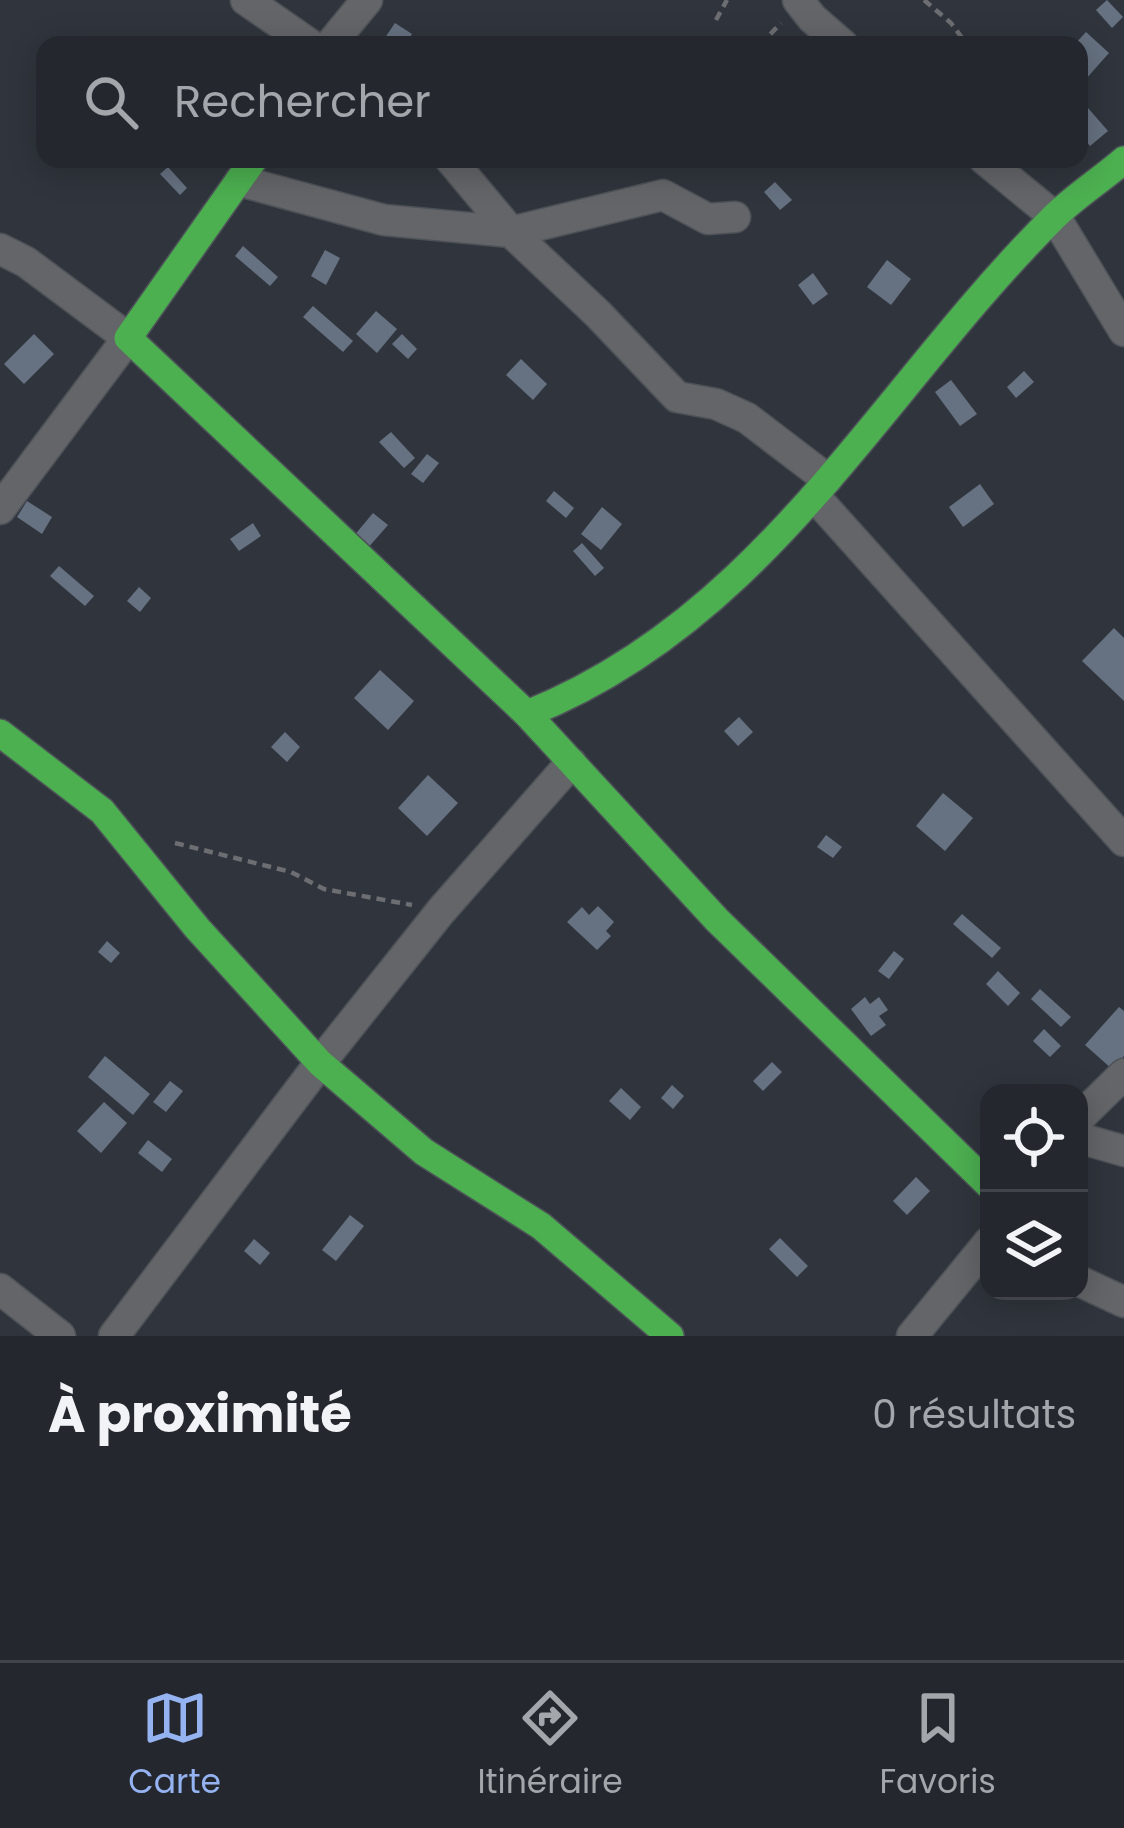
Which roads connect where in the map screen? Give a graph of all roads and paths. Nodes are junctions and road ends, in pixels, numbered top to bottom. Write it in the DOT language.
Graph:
graph roads {
  1 [pos="246,0"];
  2 [pos="367,0"];
  3 [pos="728,0"];
  4 [pos="798,0"];
  5 [pos="923,0"];
  6 [pos="716,20"];
  7 [pos="298,36"];
  8 [pos="337,36"];
  9 [pos="833,36"];
  10 [pos="961,36"];
  11 [pos="1124,160"];
  12 [pos="458,168"];
  13 [pos="995,168"];
  14 [pos="247,170"];
  15 [pos="735,217"];
  16 [pos="1055,217"];
  17 [pos="511,232"];
  18 [pos="0,249"];
  19 [pos="1124,331"];
  20 [pos="128,338"];
  21 [pos="822,488"];
  22 [pos="0,508"];
  23 [pos="527,714"];
  24 [pos="0,733"];
  25 [pos="571,763"];
  26 [pos="159,839"];
  27 [pos="1124,841"];
  28 [pos="441,911"];
  29 [pos="320,1063"];
  30 [pos="1124,1074"];
  31 [pos="1088,1109"];
  32 [pos="1088,1140"];
  33 [pos="1124,1150"];
  34 [pos="980,1176"];
  35 [pos="980,1253"];
  36 [pos="1088,1285"];
  37 [pos="0,1288"];
  38 [pos="1124,1302"];
  39 [pos="60,1336"];
  40 [pos="114,1336"];
  41 [pos="670,1336"];
  42 [pos="911,1336"];
  1 -- 7 [label="street"];
  2 -- 8 [label="street"];
  3 -- 6 [label="path"];
  4 -- 9 [label="street"];
  5 -- 10 [label="path"];
  11 -- 16 [label="street"];
  12 -- 17 [label="street"];
  13 -- 16 [label="street"];
  14 -- 17 [label="street"];
  14 -- 20 [label="street"];
  15 -- 17 [label="street"];
  16 -- 19 [label="street"];
  16 -- 21 [label="street"];
  17 -- 21 [label="street"];
  18 -- 20 [label="street"];
  20 -- 22 [label="street"];
  20 -- 23 [label="street"];
  21 -- 23 [label="street"];
  21 -- 27 [label="street"];
  23 -- 25 [label="street"];
  24 -- 29 [label="street"];
  25 -- 28 [label="street"];
  25 -- 34 [label="street"];
  26 -- 28 [label="path"];
  28 -- 29 [label="street"];
  29 -- 40 [label="street"];
  29 -- 41 [label="street"];
  30 -- 31 [label="street"];
  32 -- 33 [label="street"];
  35 -- 42 [label="street"];
  36 -- 38 [label="street"];
  37 -- 39 [label="street"];
}
